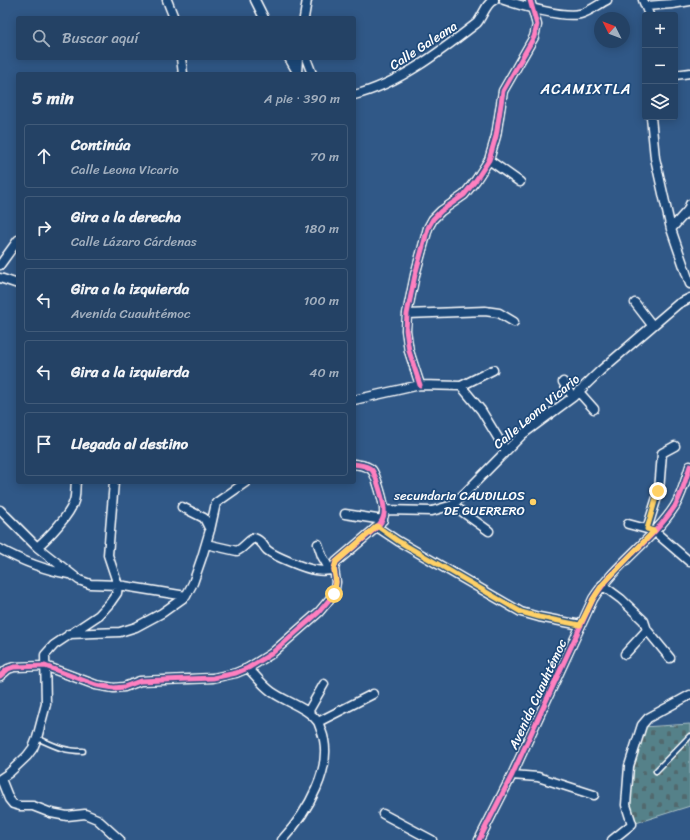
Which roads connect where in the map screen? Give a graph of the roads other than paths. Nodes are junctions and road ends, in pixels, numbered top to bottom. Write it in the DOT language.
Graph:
graph roads {
  1 [pos="167,0"];
  2 [pos="255,0"];
  3 [pos="307,0"];
  4 [pos="494,0"];
  5 [pos="504,0"];
  6 [pos="530,0"];
  7 [pos="607,0"];
  8 [pos="690,1"];
  9 [pos="644,3"];
  10 [pos="533,9"];
  11 [pos="173,16"];
  12 [pos="263,16"];
  13 [pos="304,16"];
  14 [pos="181,60"];
  15 [pos="290,60"];
  16 [pos="298,60"];
  17 [pos="307,60"];
  18 [pos="183,72"];
  19 [pos="296,72"];
  20 [pos="297,72"];
  21 [pos="311,72"];
  22 [pos="678,75"];
  23 [pos="688,76"];
  24 [pos="356,94"];
  25 [pos="651,120"];
  26 [pos="489,160"];
  27 [pos="520,182"];
  28 [pos="690,204"];
  29 [pos="671,229"];
  30 [pos="16,243"];
  31 [pos="0,265"];
  32 [pos="0,278"];
  33 [pos="16,283"];
  34 [pos="690,284"];
  35 [pos="690,298"];
  36 [pos="635,303"];
  37 [pos="407,314"];
  38 [pos="514,322"];
  39 [pos="652,325"];
  40 [pos="493,370"];
  41 [pos="563,382"];
  42 [pos="420,385"];
  43 [pos="461,386"];
  44 [pos="576,394"];
  45 [pos="356,400"];
  46 [pos="594,409"];
  47 [pos="675,446"];
  48 [pos="506,451"];
  49 [pos="356,464"];
  50 [pos="690,466"];
  51 [pos="76,484"];
  52 [pos="113,484"];
  53 [pos="243,484"];
  54 [pos="453,504"];
  55 [pos="182,507"];
  56 [pos="0,510"];
  57 [pos="384,510"];
  58 [pos="345,514"];
  59 [pos="380,523"];
  60 [pos="628,524"];
  61 [pos="210,530"];
  62 [pos="651,530"];
  63 [pos="489,531"];
  64 [pos="206,544"];
  65 [pos="318,544"];
  66 [pos="38,547"];
  67 [pos="0,549"];
  68 [pos="690,562"];
  69 [pos="332,570"];
  70 [pos="70,574"];
  71 [pos="118,585"];
  72 [pos="602,585"];
  73 [pos="186,596"];
  74 [pos="580,625"];
  75 [pos="647,630"];
  76 [pos="68,634"];
  77 [pos="625,654"];
  78 [pos="670,658"];
  79 [pos="45,666"];
  80 [pos="248,668"];
  81 [pos="0,676"];
  82 [pos="324,684"];
  83 [pos="373,694"];
  84 [pos="690,695"];
  85 [pos="308,712"];
  86 [pos="318,722"];
  87 [pos="690,736"];
  88 [pos="37,738"];
  89 [pos="83,751"];
  90 [pos="656,771"];
  91 [pos="512,775"];
  92 [pos="1,779"];
  93 [pos="594,795"];
  94 [pos="383,814"];
  95 [pos="120,840"];
  96 [pos="282,840"];
  97 [pos="432,840"];
  98 [pos="479,840"];
  99 [pos="612,840"];
  1 -- 11 [label="street"];
  2 -- 12 [label="street"];
  3 -- 13 [label="street"];
  4 -- 24 [label="street, Calle Galeana"];
  5 -- 10 [label="street"];
  6 -- 10 [label="street"];
  7 -- 10 [label="street"];
  8 -- 9 [label="street"];
  10 -- 26 [label="street"];
  14 -- 18 [label="street"];
  15 -- 19 [label="street"];
  16 -- 20 [label="street"];
  17 -- 21 [label="street"];
  22 -- 23 [label="street"];
  25 -- 29 [label="street"];
  26 -- 27 [label="street"];
  26 -- 37 [label="street"];
  28 -- 29 [label="street"];
  29 -- 34 [label="street"];
  30 -- 31 [label="street"];
  32 -- 33 [label="street"];
  35 -- 39 [label="street, Calle Leona Vicario"];
  36 -- 39 [label="street"];
  37 -- 38 [label="street"];
  37 -- 42 [label="street"];
  39 -- 44 [label="street, Calle Leona Vicario"];
  40 -- 43 [label="street"];
  41 -- 44 [label="street"];
  42 -- 43 [label="street"];
  42 -- 45 [label="street"];
  43 -- 48 [label="street"];
  44 -- 46 [label="street"];
  44 -- 48 [label="street, Calle Leona Vicario"];
  47 -- 62 [label="street"];
  48 -- 54 [label="street, Calle Leona Vicario"];
  49 -- 57 [label="street"];
  50 -- 62 [label="street, Avenida Cuauhtémoc"];
  51 -- 66 [label="street"];
  52 -- 71 [label="street"];
  53 -- 61 [label="street"];
  54 -- 57 [label="street, Calle Leona Vicario"];
  54 -- 63 [label="street"];
  55 -- 61 [label="street"];
  56 -- 66 [label="street"];
  57 -- 59 [label="street"];
  58 -- 59 [label="street"];
  59 -- 69 [label="street"];
  59 -- 74 [label="street"];
  60 -- 62 [label="street"];
  61 -- 64 [label="street"];
  62 -- 68 [label="street"];
  62 -- 72 [label="street, Avenida Cuauhtémoc"];
  64 -- 69 [label="street"];
  64 -- 73 [label="street"];
  65 -- 69 [label="street"];
  66 -- 70 [label="street"];
  67 -- 70 [label="street"];
  69 -- 80 [label="street"];
  70 -- 71 [label="street"];
  71 -- 73 [label="street"];
  71 -- 76 [label="street"];
  72 -- 74 [label="street, Avenida Cuauhtémoc"];
  72 -- 75 [label="street"];
  73 -- 76 [label="street"];
  74 -- 91 [label="street, Avenida Cuauhtémoc"];
  75 -- 77 [label="street"];
  75 -- 78 [label="street"];
  76 -- 79 [label="street"];
  79 -- 80 [label="street"];
  79 -- 81 [label="street"];
  79 -- 88 [label="street"];
  80 -- 85 [label="street"];
  82 -- 85 [label="street"];
  83 -- 86 [label="street"];
  84 -- 99 [label="street"];
  85 -- 86 [label="street"];
  86 -- 96 [label="street"];
  87 -- 90 [label="lane"];
  88 -- 89 [label="lane"];
  88 -- 92 [label="street"];
  91 -- 93 [label="street"];
  91 -- 98 [label="street, Avenida Cuauhtémoc"];
  92 -- 95 [label="street"];
  94 -- 97 [label="street"];
}
